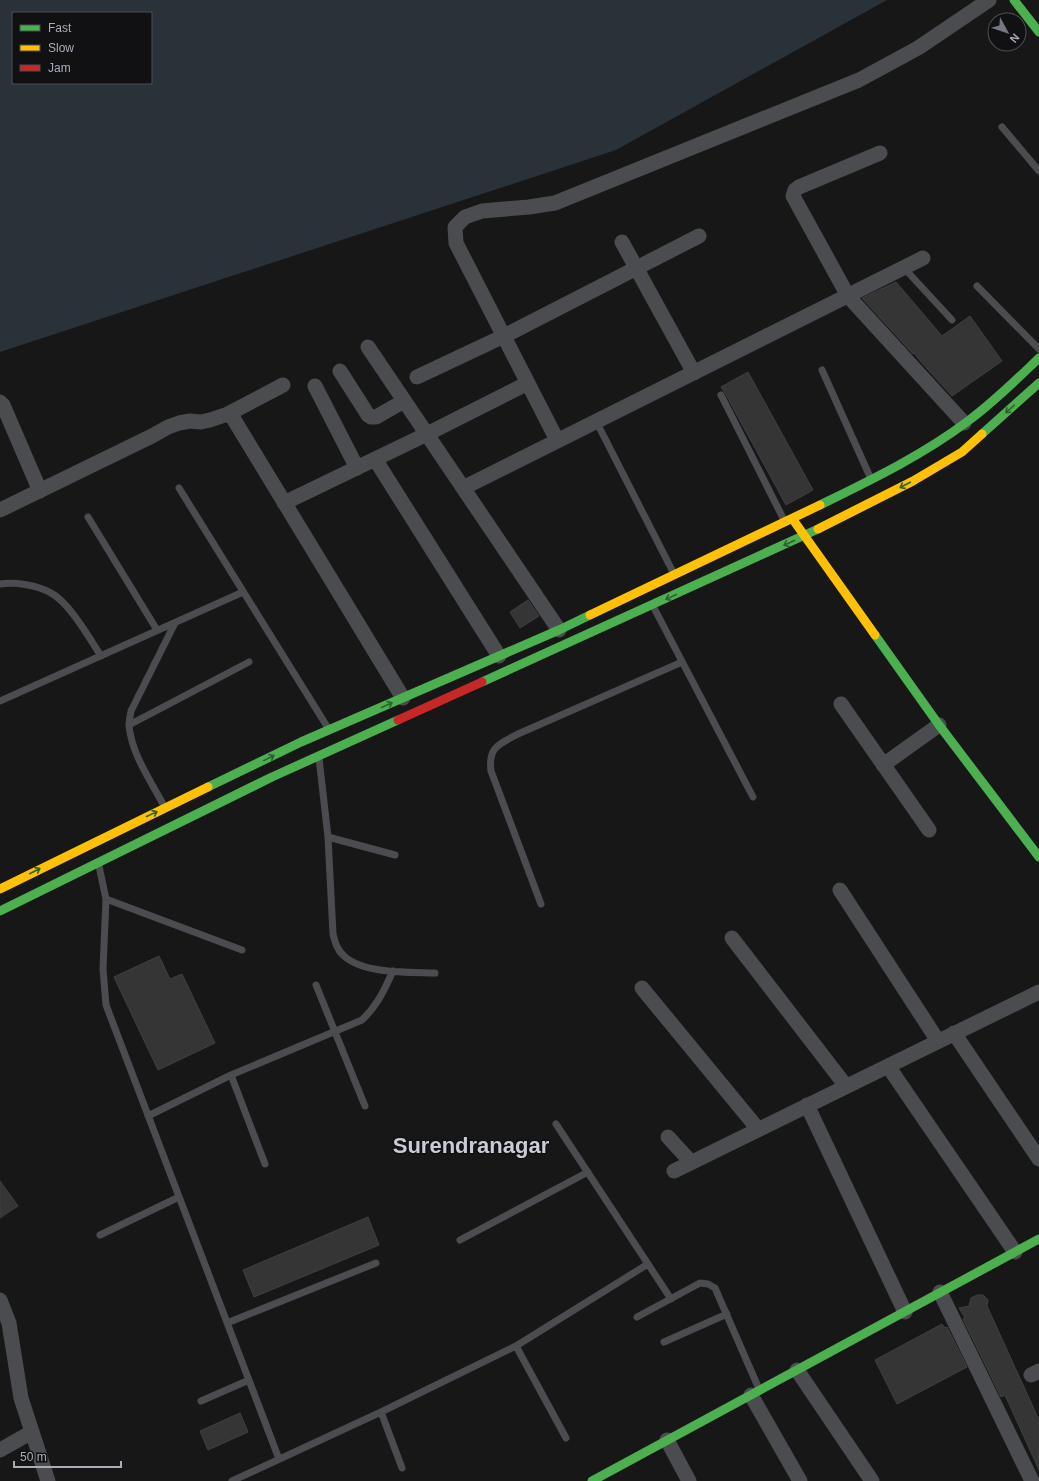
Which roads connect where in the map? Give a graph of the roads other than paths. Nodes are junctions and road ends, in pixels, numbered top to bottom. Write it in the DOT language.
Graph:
graph roads {
  1 [pos="989,0"];
  2 [pos="1014,0"];
  3 [pos="1039,32"];
  4 [pos="1002,127"];
  5 [pos="880,153"];
  6 [pos="1039,171"];
  7 [pos="699,236"];
  8 [pos="622,242"];
  9 [pos="923,258"];
  10 [pos="636,268"];
  11 [pos="904,268"];
  12 [pos="977,286"];
  13 [pos="848,296"];
  14 [pos="952,320"];
  15 [pos="504,336"];
  16 [pos="368,347"];
  17 [pos="1039,349"];
  18 [pos="1039,358"];
  19 [pos="822,370"];
  20 [pos="340,371"];
  21 [pos="694,373"];
  22 [pos="417,377"];
  23 [pos="528,383"];
  24 [pos="1039,383"];
  25 [pos="283,385"];
  26 [pos="315,386"];
  27 [pos="721,395"];
  28 [pos="404,401"];
  29 [pos="0,402"];
  30 [pos="228,414"];
  31 [pos="596,421"];
  32 [pos="964,423"];
  33 [pos="427,434"];
  34 [pos="557,440"];
  35 [pos="375,459"];
  36 [pos="357,468"];
  37 [pos="872,480"];
  38 [pos="179,488"];
  39 [pos="463,488"];
  40 [pos="40,491"];
  41 [pos="284,503"];
  42 [pos="0,510"];
  43 [pos="88,517"];
  44 [pos="789,520"];
  45 [pos="803,536"];
  46 [pos="674,575"];
  47 [pos="0,584"];
  48 [pos="243,592"];
  49 [pos="652,606"];
  50 [pos="175,623"];
  51 [pos="157,630"];
  52 [pos="559,630"];
  53 [pos="101,656"];
  54 [pos="499,656"];
  55 [pos="249,662"];
  56 [pos="682,662"];
  57 [pos="403,698"];
  58 [pos="0,701"];
  59 [pos="841,704"];
  60 [pos="129,725"];
  61 [pos="940,725"];
  62 [pos="333,739"];
  63 [pos="319,756"];
  64 [pos="883,765"];
  65 [pos="753,797"];
  66 [pos="165,807"];
  67 [pos="929,830"];
  68 [pos="328,836"];
  69 [pos="395,855"];
  70 [pos="1039,857"];
  71 [pos="99,863"];
  72 [pos="0,889"];
  73 [pos="840,890"];
  74 [pos="106,899"];
  75 [pos="541,904"];
  76 [pos="0,911"];
  77 [pos="732,938"];
  78 [pos="242,950"];
  79 [pos="393,971"];
  80 [pos="435,973"];
  81 [pos="316,985"];
  82 [pos="642,988"];
  83 [pos="1038,995"];
  84 [pos="335,1032"];
  85 [pos="954,1033"];
  86 [pos="938,1041"];
  87 [pos="888,1066"];
  88 [pos="231,1076"];
  89 [pos="846,1086"];
  90 [pos="807,1105"];
  91 [pos="365,1106"];
  92 [pos="148,1116"];
  93 [pos="556,1124"];
  94 [pos="758,1129"];
  95 [pos="668,1137"];
  96 [pos="1039,1159"];
  97 [pos="692,1162"];
  98 [pos="265,1164"];
  99 [pos="674,1171"];
  100 [pos="588,1172"];
  101 [pos="179,1197"];
  102 [pos="100,1235"];
  103 [pos="460,1240"];
  104 [pos="1038,1243"];
  105 [pos="1014,1252"];
  106 [pos="376,1263"];
  107 [pos="648,1264"];
  108 [pos="940,1292"];
  109 [pos="671,1298"];
  110 [pos="0,1300"];
  111 [pos="905,1312"];
  112 [pos="726,1314"];
  113 [pos="637,1316"];
  114 [pos="227,1323"];
  115 [pos="664,1342"];
  116 [pos="516,1346"];
  117 [pos="797,1370"];
  118 [pos="249,1380"];
  119 [pos="755,1392"];
  120 [pos="201,1401"];
  121 [pos="381,1412"];
  122 [pos="32,1432"];
  123 [pos="566,1438"];
  124 [pos="667,1440"];
  125 [pos="0,1450"];
  126 [pos="279,1459"];
  127 [pos="402,1468"];
  128 [pos="48,1481"];
  129 [pos="232,1481"];
  130 [pos="592,1481"];
  131 [pos="689,1481"];
  132 [pos="800,1481"];
  133 [pos="872,1481"];
  134 [pos="1032,1481"];
  1 -- 15 [label="street"];
  2 -- 3 [label="main road"];
  4 -- 6 [label="lane"];
  5 -- 13 [label="street"];
  7 -- 10 [label="street"];
  8 -- 10 [label="street"];
  9 -- 11 [label="street"];
  10 -- 15 [label="street"];
  10 -- 21 [label="street"];
  11 -- 13 [label="street"];
  11 -- 14 [label="lane"];
  12 -- 17 [label="lane"];
  13 -- 21 [label="street"];
  13 -- 32 [label="street"];
  15 -- 22 [label="street"];
  15 -- 23 [label="street"];
  16 -- 28 [label="street"];
  18 -- 32 [label="main road"];
  19 -- 37 [label="lane"];
  20 -- 28 [label="street"];
  21 -- 31 [label="street"];
  23 -- 33 [label="street"];
  23 -- 34 [label="street"];
  24 -- 45 [label="main road, one-way"];
  25 -- 30 [label="street"];
  26 -- 36 [label="street"];
  27 -- 44 [label="lane"];
  28 -- 33 [label="street"];
  29 -- 40 [label="street"];
  30 -- 40 [label="street"];
  30 -- 41 [label="street"];
  31 -- 34 [label="street"];
  31 -- 46 [label="lane"];
  32 -- 37 [label="main road"];
  33 -- 35 [label="street"];
  33 -- 39 [label="street"];
  34 -- 39 [label="street"];
  35 -- 36 [label="street"];
  35 -- 54 [label="street"];
  36 -- 41 [label="street"];
  37 -- 44 [label="main road"];
  38 -- 48 [label="lane"];
  39 -- 52 [label="street"];
  40 -- 42 [label="street"];
  41 -- 57 [label="street"];
  43 -- 51 [label="lane"];
  44 -- 45 [label="main road"];
  44 -- 46 [label="main road"];
  45 -- 49 [label="main road, one-way"];
  45 -- 61 [label="main road"];
  46 -- 52 [label="main road"];
  47 -- 53 [label="lane"];
  48 -- 50 [label="lane"];
  48 -- 62 [label="lane"];
  49 -- 56 [label="lane"];
  49 -- 62 [label="main road"];
  50 -- 51 [label="lane"];
  50 -- 60 [label="lane"];
  51 -- 53 [label="lane"];
  52 -- 54 [label="main road"];
  53 -- 58 [label="lane"];
  54 -- 57 [label="main road"];
  55 -- 60 [label="lane"];
  56 -- 65 [label="lane"];
  56 -- 75 [label="lane"];
  62 -- 57 [label="main road, one-way"];
  59 -- 64 [label="street"];
  60 -- 66 [label="lane"];
  61 -- 64 [label="street"];
  61 -- 70 [label="main road"];
  62 -- 63 [label="main road"];
  66 -- 62 [label="main road, one-way"];
  63 -- 68 [label="lane"];
  63 -- 71 [label="main road"];
  64 -- 67 [label="street"];
  72 -- 66 [label="main road, one-way"];
  68 -- 69 [label="lane"];
  68 -- 79 [label="lane"];
  71 -- 74 [label="lane"];
  71 -- 76 [label="main road"];
  73 -- 86 [label="street"];
  74 -- 78 [label="lane"];
  74 -- 92 [label="lane"];
  77 -- 89 [label="street"];
  79 -- 80 [label="lane"];
  79 -- 84 [label="lane"];
  81 -- 84 [label="lane"];
  82 -- 94 [label="street"];
  83 -- 85 [label="street"];
  84 -- 88 [label="lane"];
  84 -- 91 [label="lane"];
  85 -- 86 [label="street"];
  85 -- 96 [label="street"];
  86 -- 87 [label="street"];
  87 -- 89 [label="street"];
  87 -- 105 [label="street"];
  88 -- 92 [label="lane"];
  88 -- 98 [label="lane"];
  89 -- 90 [label="street"];
  90 -- 94 [label="street"];
  90 -- 111 [label="street"];
  92 -- 101 [label="lane"];
  93 -- 100 [label="lane"];
  94 -- 97 [label="street"];
  95 -- 97 [label="street"];
  97 -- 99 [label="street"];
  100 -- 103 [label="lane"];
  100 -- 107 [label="lane"];
  101 -- 102 [label="lane"];
  101 -- 114 [label="lane"];
  104 -- 105 [label="main road"];
  105 -- 108 [label="main road"];
  106 -- 114 [label="lane"];
  107 -- 109 [label="lane"];
  107 -- 116 [label="lane"];
  108 -- 111 [label="main road"];
  108 -- 134 [label="street"];
  109 -- 112 [label="lane"];
  109 -- 113 [label="lane"];
  110 -- 122 [label="street"];
  111 -- 117 [label="main road"];
  112 -- 115 [label="lane"];
  112 -- 119 [label="lane"];
  114 -- 118 [label="lane"];
  116 -- 121 [label="lane"];
  116 -- 123 [label="lane"];
  117 -- 119 [label="main road"];
  117 -- 133 [label="street"];
  118 -- 120 [label="lane"];
  118 -- 126 [label="lane"];
  119 -- 124 [label="main road"];
  119 -- 132 [label="street"];
  121 -- 126 [label="lane"];
  121 -- 127 [label="lane"];
  122 -- 125 [label="street"];
  122 -- 128 [label="street"];
  124 -- 130 [label="main road"];
  124 -- 131 [label="street"];
  126 -- 129 [label="lane"];
}
